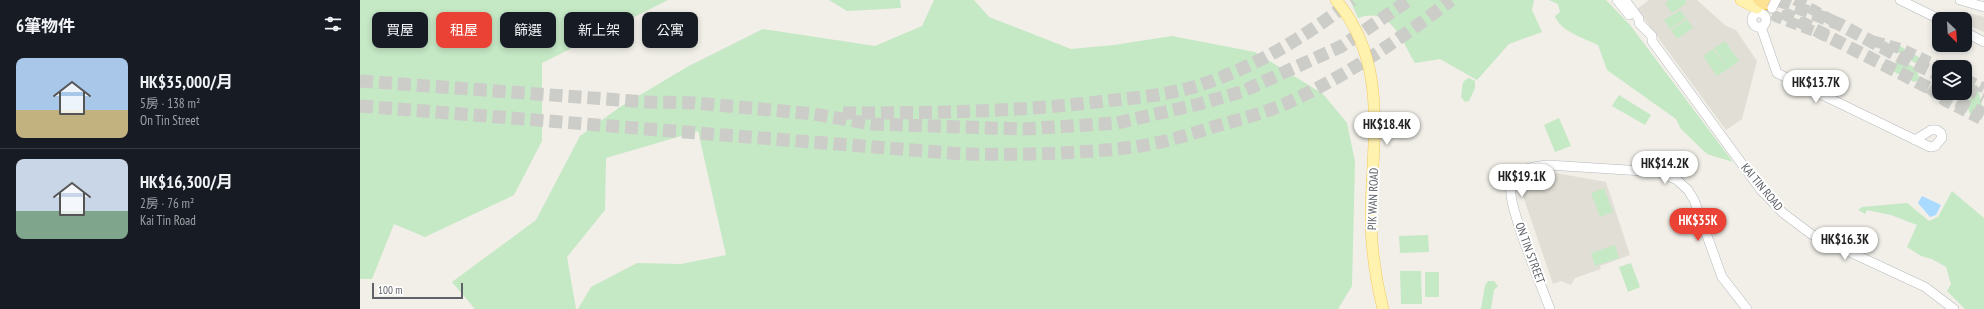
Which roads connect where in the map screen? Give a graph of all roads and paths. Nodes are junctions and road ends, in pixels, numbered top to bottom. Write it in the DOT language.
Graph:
graph roads {
  1 [pos="1336,0"];
  2 [pos="1617,0"];
  3 [pos="1625,0"];
  4 [pos="1741,0"];
  5 [pos="1900,0"];
  6 [pos="1960,0"];
  7 [pos="1765,5"];
  8 [pos="1984,7"];
  9 [pos="1932,16"];
  10 [pos="1641,26"];
  11 [pos="1761,27"];
  12 [pos="1972,36"];
  13 [pos="1984,42"];
  14 [pos="1915,140"];
  15 [pos="1383,309"];
  16 [pos="1550,309"];
  17 [pos="1747,309"];
  18 [pos="1954,309"];
  1 -- 15 [label="main road, PIK WAN ROAD"];
  2 -- 10 [label="street, KAI TIN ROAD"];
  3 -- 10 [label="street, KAI TIN ROAD"];
  4 -- 7 [label="main road"];
  5 -- 9 [label="street"];
  6 -- 8 [label="street"];
  7 -- 11 [label="street"];
  7 -- 11 [label="street"];
  10 -- 18 [label="street, KAI TIN ROAD"];
  11 -- 14 [label="street"];
  12 -- 13 [label="street"];
  16 -- 17 [label="street, ON TIN STREET"];
}
